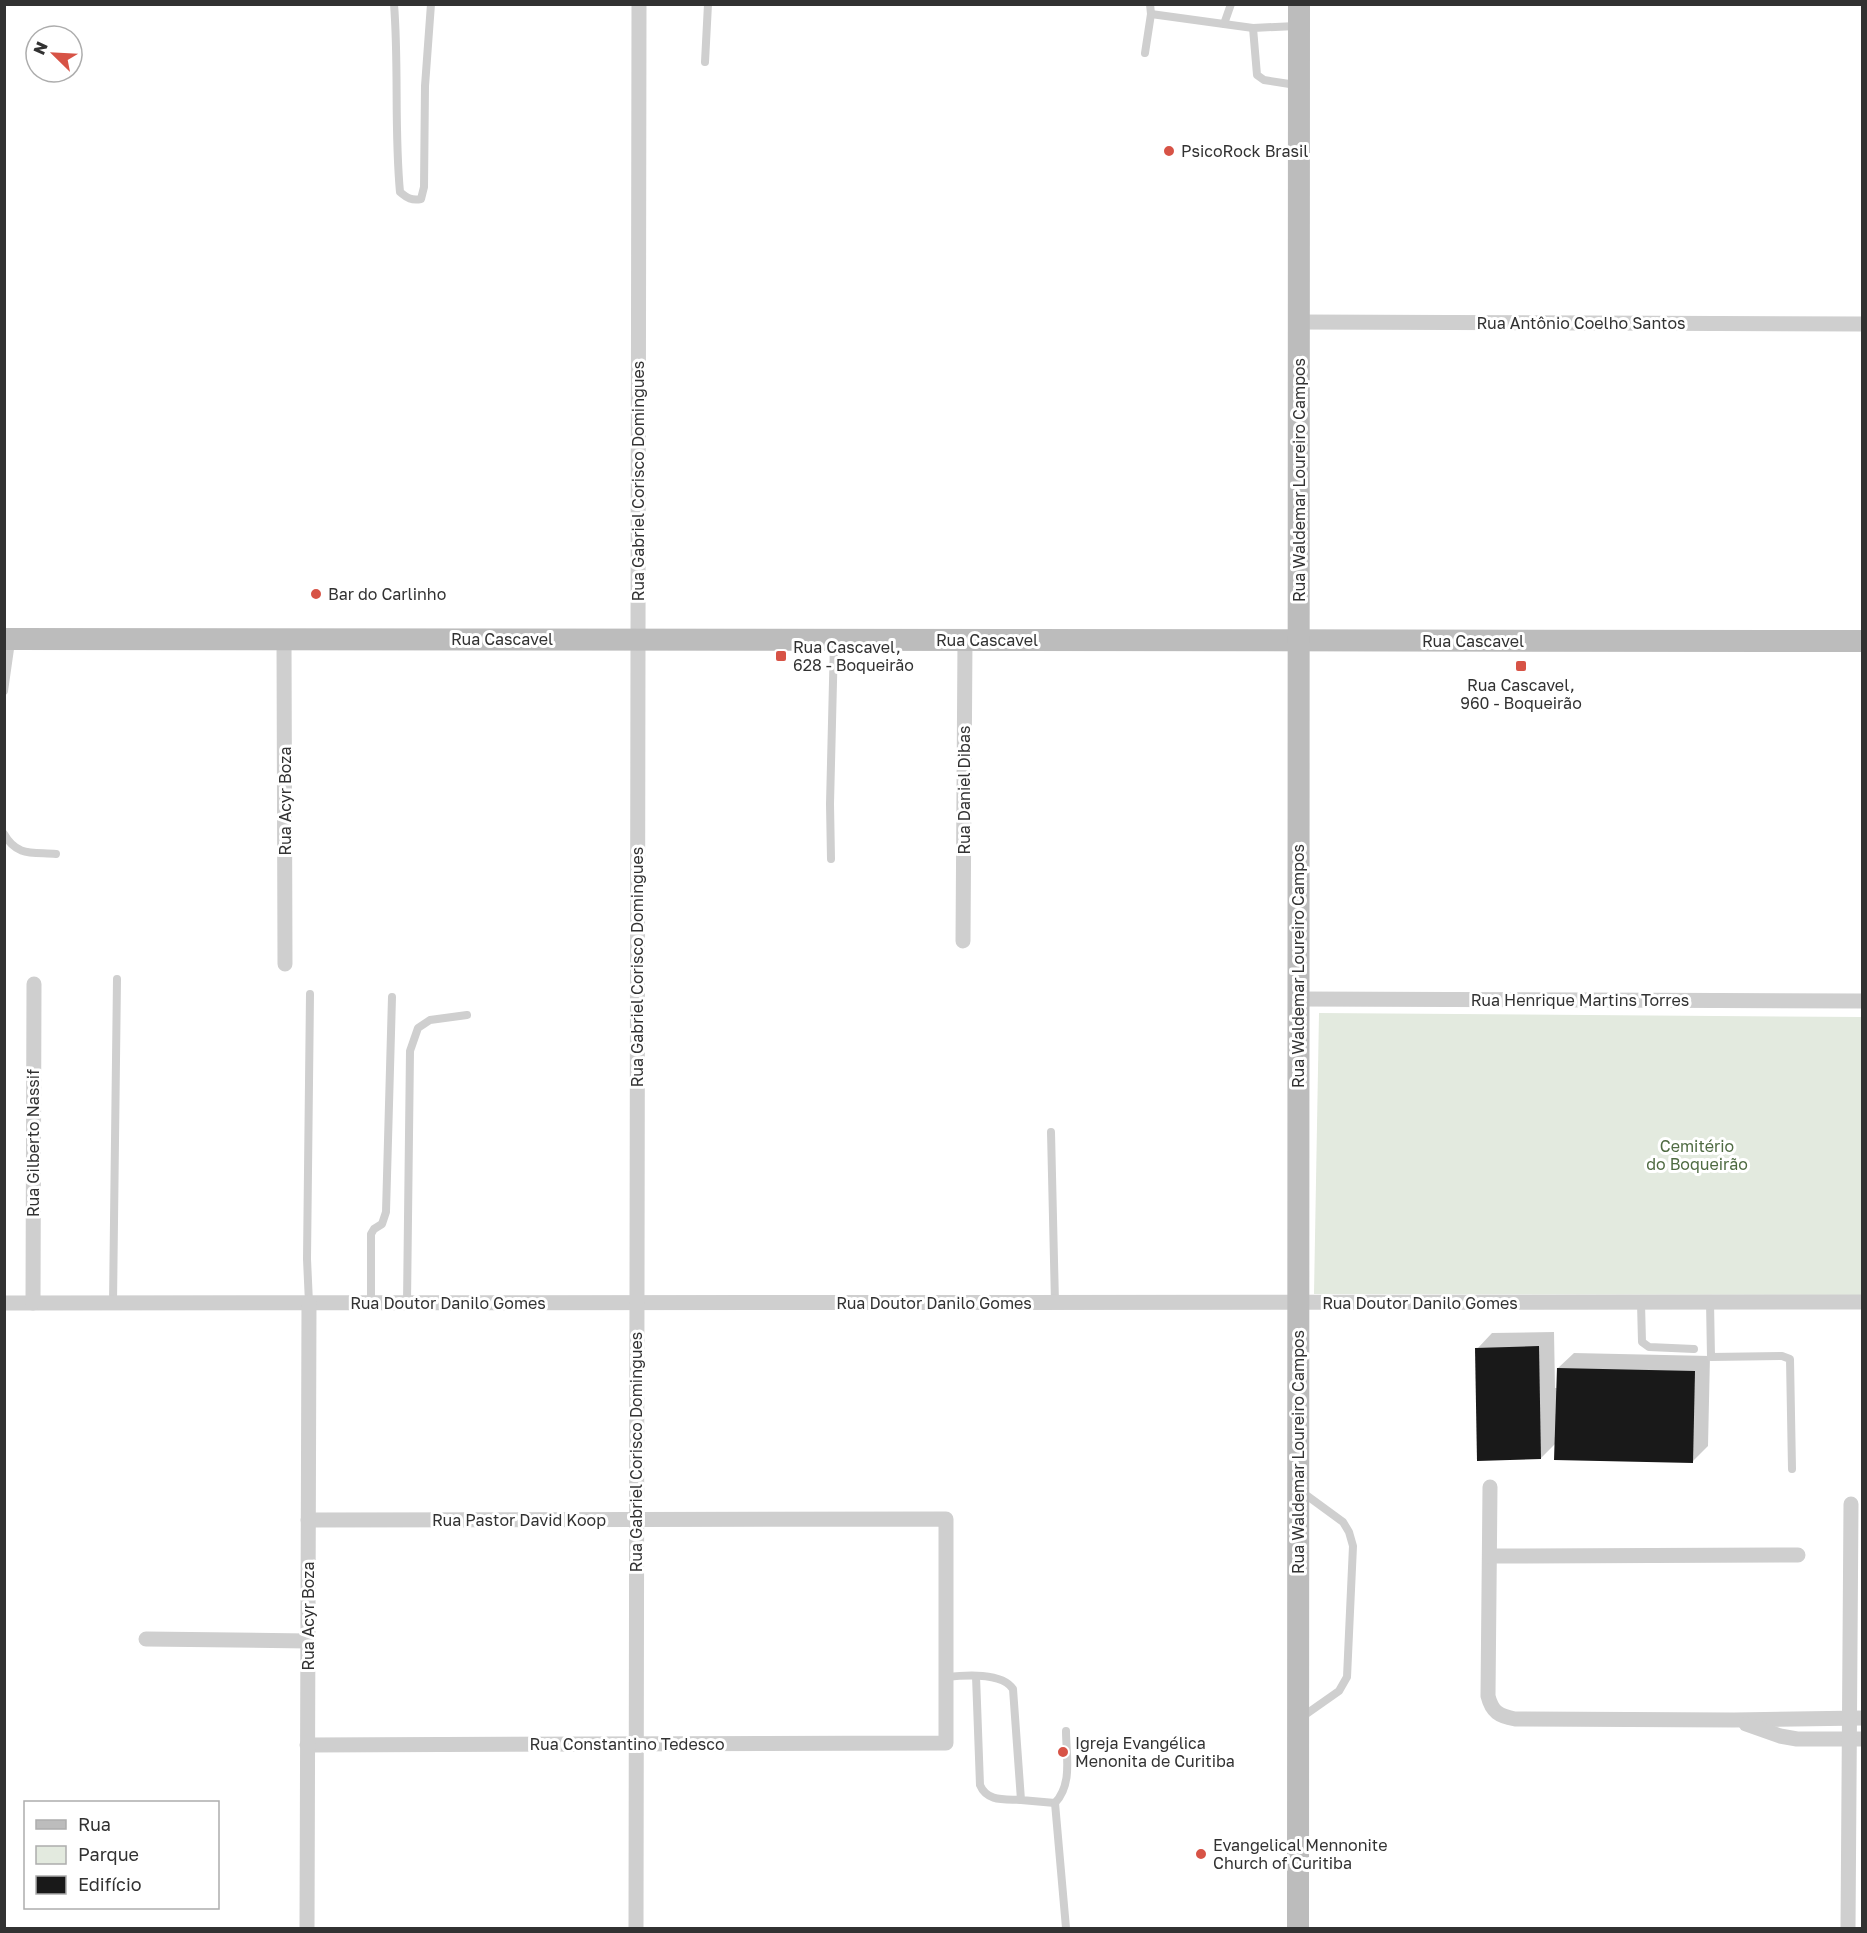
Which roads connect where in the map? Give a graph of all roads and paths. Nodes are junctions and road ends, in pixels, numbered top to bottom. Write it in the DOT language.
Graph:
graph roads {
  1 [pos="394,4"];
  2 [pos="431,4"];
  3 [pos="639,4"];
  4 [pos="708,4"];
  5 [pos="1150,4"];
  6 [pos="1231,4"];
  7 [pos="1151,14"];
  8 [pos="1299,15"];
  9 [pos="1224,24"];
  10 [pos="1253,28"];
  11 [pos="1145,53"];
  12 [pos="705,62"];
  13 [pos="1299,86"];
  14 [pos="1299,322"];
  15 [pos="1863,324"];
  16 [pos="8,639"];
  17 [pos="284,639"];
  18 [pos="638,640"];
  19 [pos="834,640"];
  20 [pos="965,640"];
  21 [pos="1298,640"];
  22 [pos="1863,641"];
  23 [pos="4,691"];
  24 [pos="4,834"];
  25 [pos="56,854"];
  26 [pos="831,859"];
  27 [pos="963,940"];
  28 [pos="285,964"];
  29 [pos="117,979"];
  30 [pos="34,984"];
  31 [pos="310,994"];
  32 [pos="392,997"];
  33 [pos="1298,999"];
  34 [pos="1863,1001"];
  35 [pos="467,1015"];
  36 [pos="1051,1132"];
  37 [pos="1710,1302"];
  38 [pos="1863,1302"];
  39 [pos="4,1303"];
  40 [pos="33,1303"];
  41 [pos="113,1303"];
  42 [pos="309,1303"];
  43 [pos="371,1303"];
  44 [pos="407,1303"];
  45 [pos="637,1303"];
  46 [pos="1055,1303"];
  47 [pos="1298,1303"];
  48 [pos="1641,1303"];
  49 [pos="1694,1348"];
  50 [pos="1792,1469"];
  51 [pos="1490,1487"];
  52 [pos="1298,1489"];
  53 [pos="1851,1504"];
  54 [pos="308,1520"];
  55 [pos="636,1520"];
  56 [pos="1798,1555"];
  57 [pos="1490,1556"];
  58 [pos="146,1639"];
  59 [pos="308,1641"];
  60 [pos="976,1676"];
  61 [pos="946,1677"];
  62 [pos="1856,1718"];
  63 [pos="1298,1720"];
  64 [pos="1734,1720"];
  65 [pos="1066,1731"];
  66 [pos="1856,1739"];
  67 [pos="636,1744"];
  68 [pos="307,1745"];
  69 [pos="1022,1800"];
  70 [pos="1055,1803"];
  71 [pos="306,1929"];
  72 [pos="636,1929"];
  73 [pos="1066,1929"];
  74 [pos="1298,1929"];
  75 [pos="1848,1929"];
  1 -- 2 [label="lane"];
  3 -- 18 [label="street, Rua Gabriel Corisco Domingues"];
  4 -- 12 [label="lane"];
  5 -- 7 [label="lane"];
  6 -- 9 [label="lane"];
  7 -- 9 [label="lane"];
  7 -- 11 [label="lane"];
  8 -- 10 [label="lane"];
  8 -- 13 [label="main road, Rua Waldemar Loureiro Campos"];
  9 -- 10 [label="lane"];
  10 -- 13 [label="lane"];
  13 -- 14 [label="main road, Rua Waldemar Loureiro Campos"];
  14 -- 15 [label="street, Rua Antônio Coelho Santos"];
  14 -- 21 [label="main road, Rua Waldemar Loureiro Campos"];
  16 -- 17 [label="main road, Rua Cascavel"];
  16 -- 23 [label="lane"];
  17 -- 18 [label="main road, Rua Cascavel"];
  17 -- 28 [label="street, Rua Acyr Boza"];
  18 -- 19 [label="main road, Rua Cascavel"];
  18 -- 45 [label="street, Rua Gabriel Corisco Domingues"];
  19 -- 20 [label="main road, Rua Cascavel"];
  19 -- 26 [label="lane"];
  20 -- 21 [label="main road, Rua Cascavel"];
  20 -- 27 [label="street, Rua Daniel Dibas"];
  21 -- 22 [label="main road, Rua Cascavel"];
  21 -- 33 [label="main road, Rua Waldemar Loureiro Campos"];
  24 -- 25 [label="lane"];
  29 -- 41 [label="lane"];
  30 -- 40 [label="street, Rua Gilberto Nassif"];
  31 -- 42 [label="lane"];
  32 -- 43 [label="lane"];
  33 -- 34 [label="street, Rua Henrique Martins Torres"];
  33 -- 47 [label="main road, Rua Waldemar Loureiro Campos"];
  35 -- 44 [label="lane"];
  36 -- 46 [label="lane"];
  37 -- 38 [label="street, Rua Doutor Danilo Gomes"];
  37 -- 48 [label="street, Rua Doutor Danilo Gomes"];
  37 -- 50 [label="lane"];
  39 -- 40 [label="street, Rua Doutor Danilo Gomes"];
  40 -- 41 [label="street, Rua Doutor Danilo Gomes"];
  41 -- 42 [label="street, Rua Doutor Danilo Gomes"];
  42 -- 43 [label="street, Rua Doutor Danilo Gomes"];
  42 -- 54 [label="street, Rua Acyr Boza"];
  43 -- 44 [label="street, Rua Doutor Danilo Gomes"];
  44 -- 45 [label="street, Rua Doutor Danilo Gomes"];
  45 -- 46 [label="street, Rua Doutor Danilo Gomes"];
  45 -- 55 [label="street, Rua Gabriel Corisco Domingues"];
  46 -- 47 [label="street, Rua Doutor Danilo Gomes"];
  47 -- 48 [label="street, Rua Doutor Danilo Gomes"];
  47 -- 52 [label="main road, Rua Waldemar Loureiro Campos"];
  48 -- 49 [label="lane"];
  51 -- 57 [label="street"];
  52 -- 63 [label="main road, Rua Waldemar Loureiro Campos"];
  52 -- 63 [label="lane"];
  53 -- 62 [label="street"];
  54 -- 55 [label="street, Rua Pastor David Koop"];
  54 -- 59 [label="street, Rua Acyr Boza"];
  55 -- 61 [label="street, Rua Pastor David Koop"];
  55 -- 67 [label="street, Rua Gabriel Corisco Domingues"];
  56 -- 57 [label="street"];
  57 -- 64 [label="street"];
  58 -- 59 [label="street"];
  59 -- 68 [label="street, Rua Acyr Boza"];
  60 -- 61 [label="lane"];
  60 -- 69 [label="lane"];
  60 -- 69 [label="lane"];
  61 -- 67 [label="street, Rua Constantino Tedesco"];
  62 -- 64 [label="street"];
  62 -- 66 [label="street"];
  63 -- 74 [label="main road, Rua Waldemar Loureiro Campos"];
  64 -- 66 [label="street"];
  65 -- 70 [label="lane"];
  66 -- 75 [label="street"];
  67 -- 68 [label="street, Rua Constantino Tedesco"];
  67 -- 72 [label="street, Rua Gabriel Corisco Domingues"];
  68 -- 71 [label="street, Rua Acyr Boza"];
  69 -- 70 [label="lane"];
  70 -- 73 [label="lane"];
}
